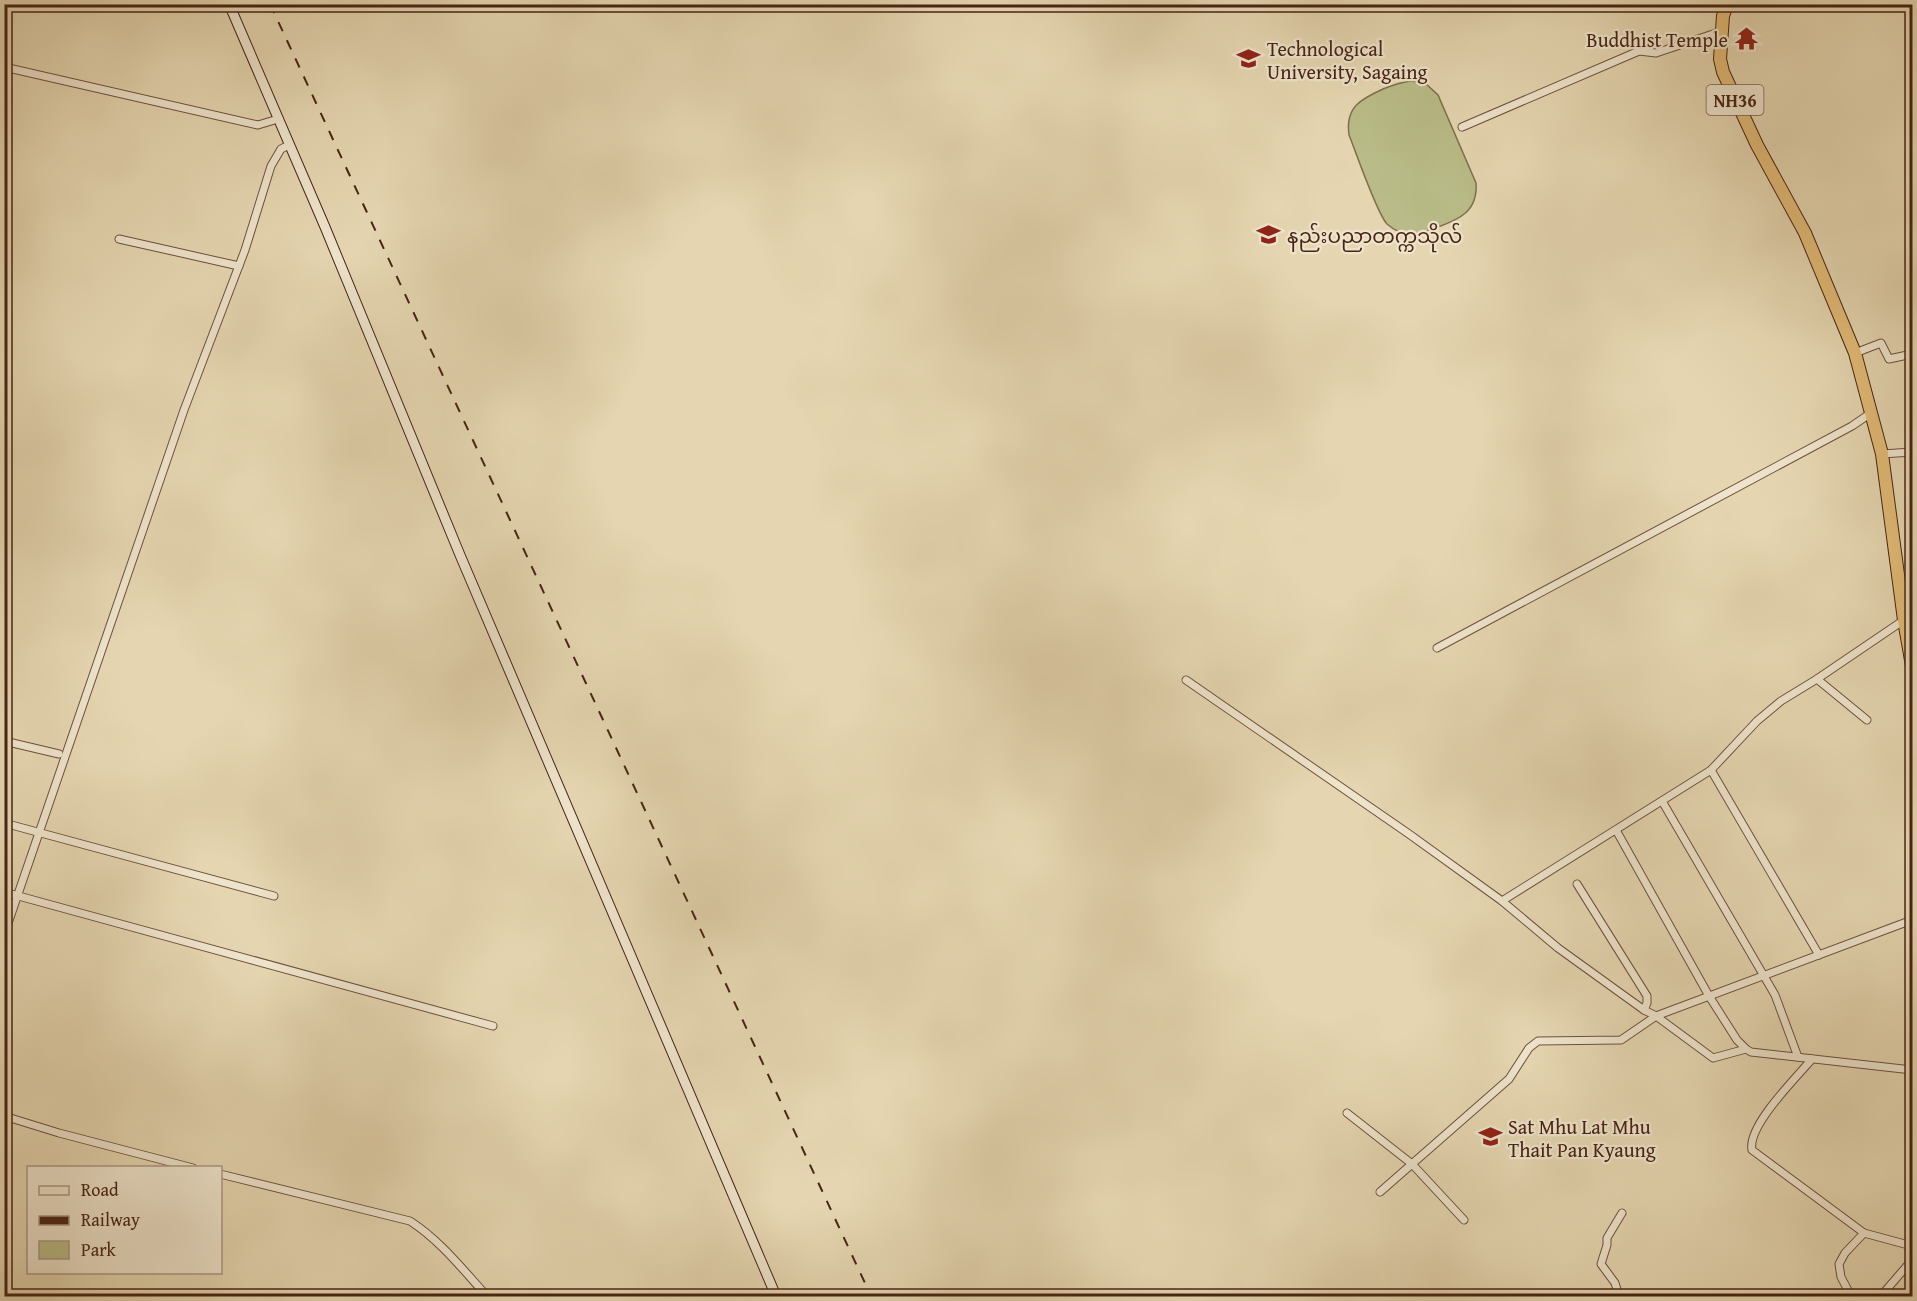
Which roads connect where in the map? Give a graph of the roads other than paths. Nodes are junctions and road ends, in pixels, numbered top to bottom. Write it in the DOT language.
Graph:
graph roads {
  1 [pos="229,4"];
  2 [pos="1726,4"];
  3 [pos="1722,31"];
  4 [pos="4,67"];
  5 [pos="279,119"];
  6 [pos="1462,127"];
  7 [pos="289,145"];
  8 [pos="119,239"];
  9 [pos="239,266"];
  10 [pos="1855,353"];
  11 [pos="1912,354"];
  12 [pos="1871,413"];
  13 [pos="1912,452"];
  14 [pos="1881,454"];
  15 [pos="1904,620"];
  16 [pos="1437,648"];
  17 [pos="1912,666"];
  18 [pos="1816,679"];
  19 [pos="1186,680"];
  20 [pos="1867,720"];
  21 [pos="4,741"];
  22 [pos="59,754"];
  23 [pos="1711,770"];
  24 [pos="1662,801"];
  25 [pos="4,823"];
  26 [pos="1616,830"];
  27 [pos="40,833"];
  28 [pos="1577,884"];
  29 [pos="4,892"];
  30 [pos="18,896"];
  31 [pos="274,896"];
  32 [pos="1502,901"];
  33 [pos="1912,920"];
  34 [pos="4,934"];
  35 [pos="1819,955"];
  36 [pos="1764,975"];
  37 [pos="1709,996"];
  38 [pos="1644,1010"];
  39 [pos="1656,1016"];
  40 [pos="493,1026"];
  41 [pos="1746,1049"];
  42 [pos="1798,1057"];
  43 [pos="1812,1059"];
  44 [pos="1912,1070"];
  45 [pos="1347,1113"];
  46 [pos="4,1116"];
  47 [pos="1412,1164"];
  48 [pos="189,1166"];
  49 [pos="222,1174"];
  50 [pos="1380,1192"];
  51 [pos="1622,1213"];
  52 [pos="1464,1220"];
  53 [pos="1864,1233"];
  54 [pos="1912,1246"];
  55 [pos="1912,1260"];
  56 [pos="487,1296"];
  57 [pos="776,1296"];
  58 [pos="1619,1296"];
  59 [pos="1851,1296"];
  60 [pos="1881,1296"];
  1 -- 5 [label="street"];
  2 -- 3 [label="highway, NH36"];
  3 -- 6 [label="street"];
  3 -- 10 [label="highway, NH36"];
  4 -- 5 [label="street"];
  5 -- 7 [label="street"];
  7 -- 9 [label="street"];
  7 -- 57 [label="street"];
  8 -- 9 [label="street"];
  9 -- 27 [label="street"];
  10 -- 11 [label="street"];
  10 -- 12 [label="highway, NH36"];
  12 -- 14 [label="highway, NH36"];
  12 -- 16 [label="street"];
  13 -- 14 [label="street"];
  14 -- 15 [label="highway, NH36"];
  15 -- 17 [label="highway, NH36"];
  15 -- 18 [label="street"];
  18 -- 20 [label="street"];
  18 -- 23 [label="street"];
  19 -- 32 [label="street"];
  21 -- 22 [label="street"];
  23 -- 24 [label="street"];
  23 -- 35 [label="street"];
  24 -- 26 [label="street"];
  24 -- 36 [label="street"];
  25 -- 27 [label="street"];
  26 -- 32 [label="street"];
  26 -- 37 [label="street"];
  27 -- 30 [label="street"];
  27 -- 31 [label="street"];
  28 -- 38 [label="street"];
  29 -- 30 [label="street"];
  30 -- 34 [label="street"];
  30 -- 40 [label="street"];
  32 -- 38 [label="street"];
  33 -- 35 [label="street"];
  35 -- 36 [label="street"];
  36 -- 37 [label="street"];
  36 -- 42 [label="street"];
  37 -- 39 [label="street"];
  37 -- 41 [label="street"];
  38 -- 39 [label="street"];
  39 -- 41 [label="street"];
  39 -- 47 [label="street"];
  41 -- 42 [label="street"];
  42 -- 43 [label="street"];
  43 -- 44 [label="street"];
  43 -- 53 [label="street"];
  45 -- 47 [label="street"];
  46 -- 48 [label="street"];
  47 -- 50 [label="street"];
  47 -- 52 [label="street"];
  49 -- 56 [label="street"];
  51 -- 58 [label="street"];
  53 -- 54 [label="street"];
  53 -- 59 [label="street"];
  55 -- 60 [label="street"];
}
